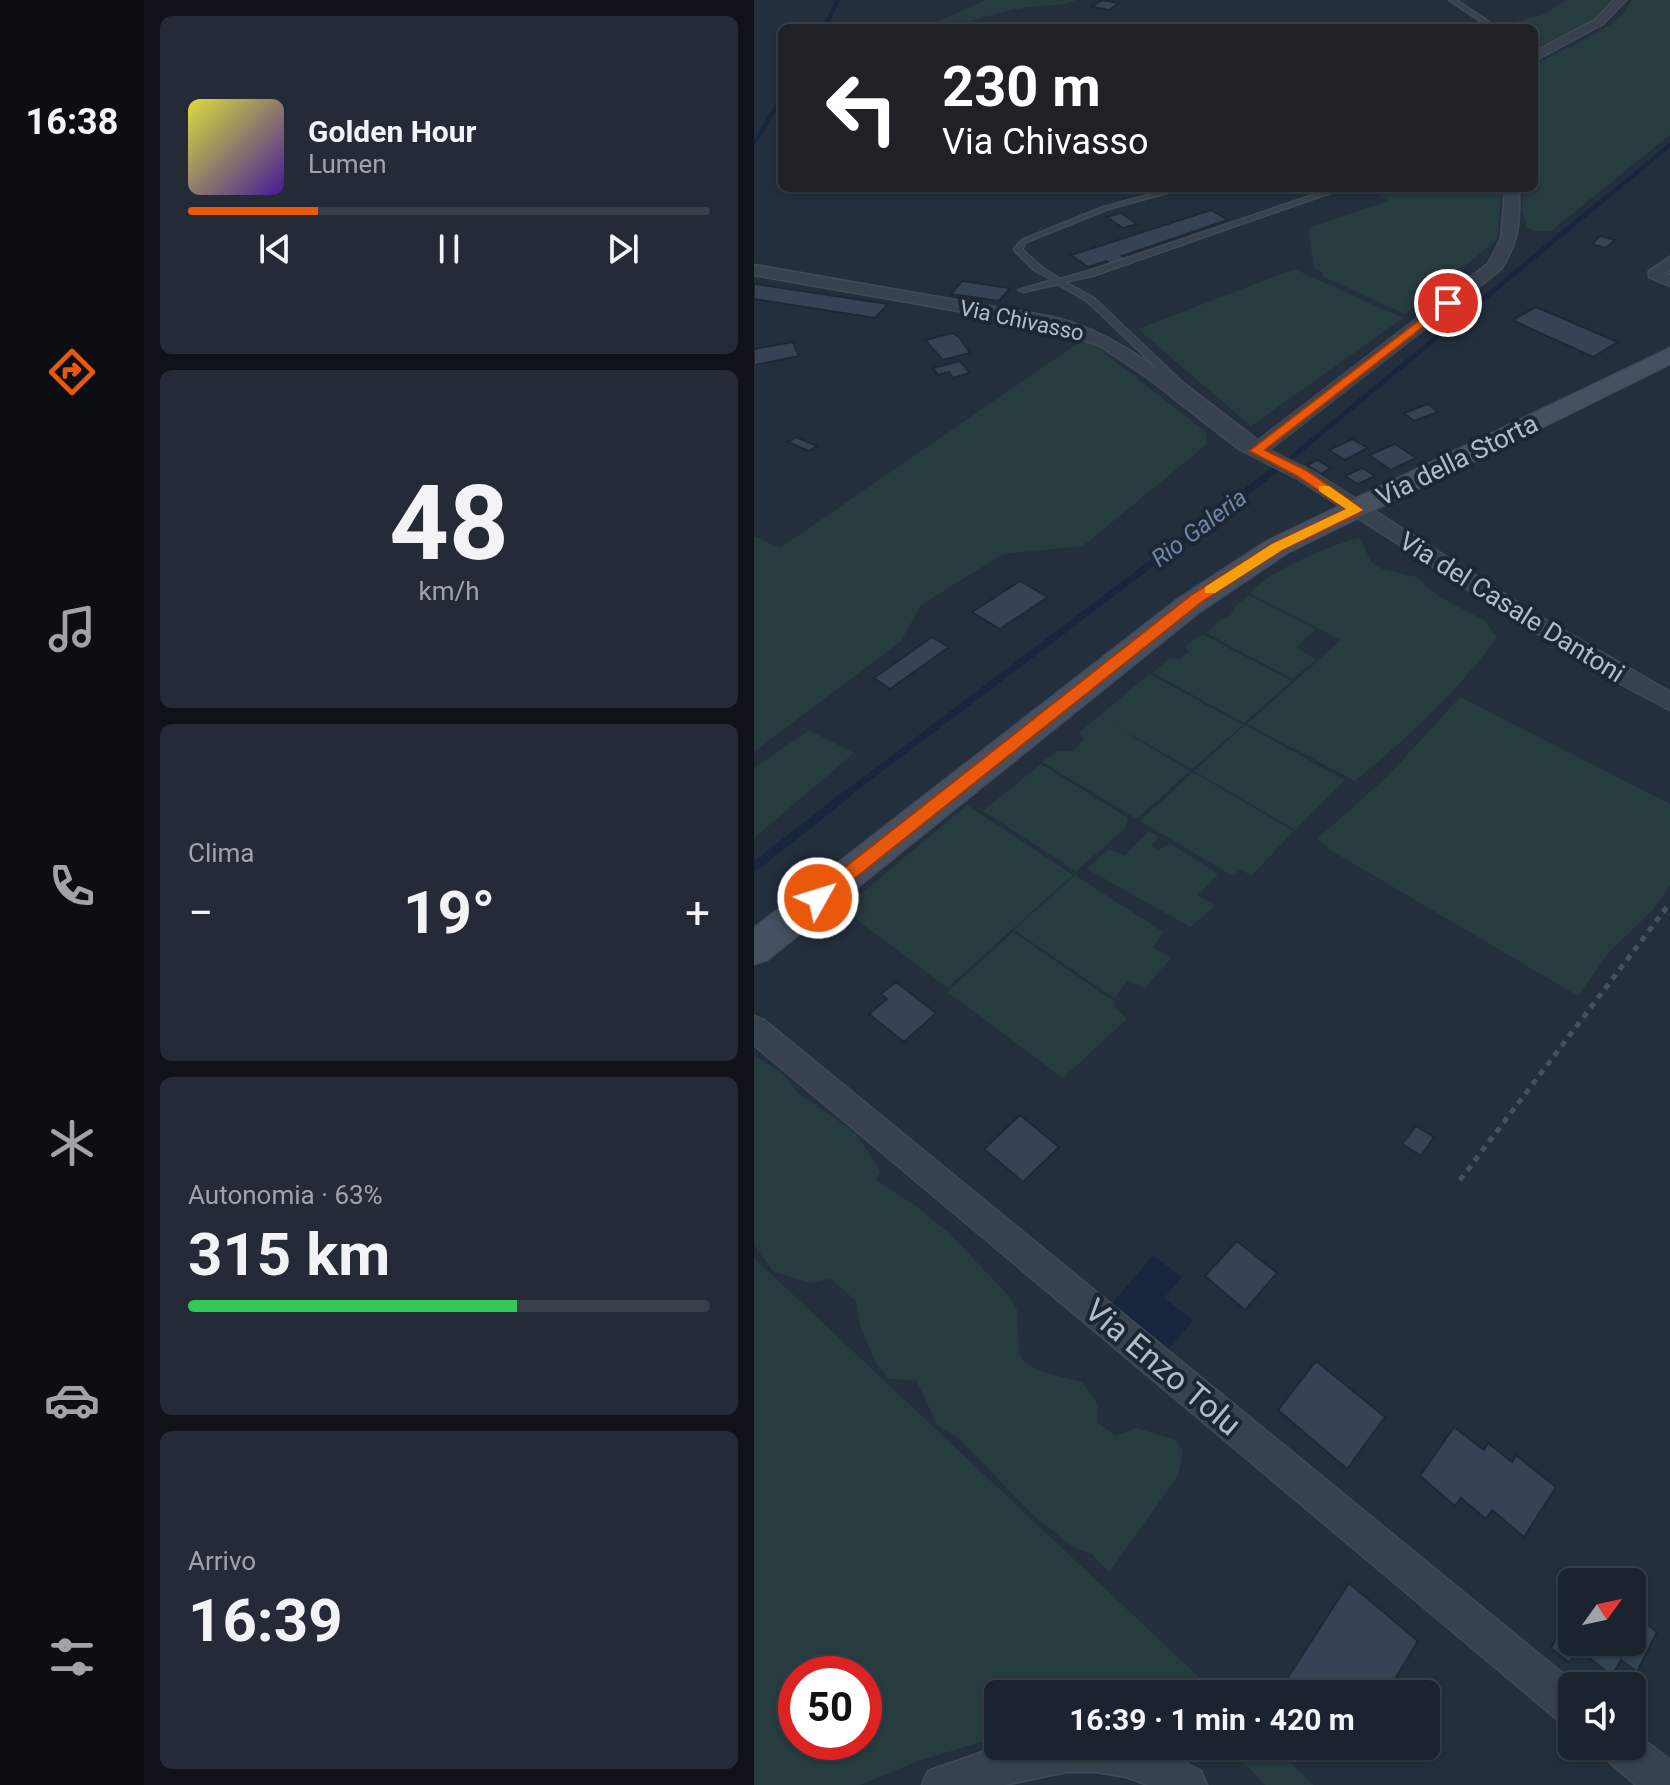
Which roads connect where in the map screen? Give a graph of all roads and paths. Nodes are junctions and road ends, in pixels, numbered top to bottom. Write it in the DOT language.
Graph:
graph roads {
  1 [pos="1452,0"];
  2 [pos="1620,0"];
  3 [pos="1489,24"];
  4 [pos="1538,55"];
  5 [pos="1167,192"];
  6 [pos="1329,192"];
  7 [pos="1512,192"];
  8 [pos="1670,262"];
  9 [pos="754,270"];
  10 [pos="1670,281"];
  11 [pos="1061,282"];
  12 [pos="1023,290"];
  13 [pos="1670,355"];
  14 [pos="1256,451"];
  15 [pos="1356,510"];
  16 [pos="1670,702"];
  17 [pos="1670,903"];
  18 [pos="754,949"];
  19 [pos="754,1028"];
  20 [pos="1460,1180"];
  21 [pos="1558,1694"];
  22 [pos="1638,1760"];
  23 [pos="942,1785"];
  24 [pos="1187,1785"];
  25 [pos="1668,1785"];
  1 -- 3 [label="lane"];
  2 -- 4 [label="street"];
  5 -- 11 [label="lane"];
  6 -- 11 [label="lane"];
  7 -- 14 [label="street"];
  8 -- 10 [label="street"];
  9 -- 14 [label="street, Via Chivasso"];
  11 -- 12 [label="lane"];
  11 -- 14 [label="lane"];
  13 -- 15 [label="main road, Via della Storta"];
  14 -- 15 [label="street, Via Chivasso"];
  15 -- 16 [label="street, Via del Casale Dantoni"];
  15 -- 18 [label="main road, Via della Storta"];
  17 -- 20 [label="path"];
  19 -- 21 [label="street, Via Enzo Tolu"];
  22 -- 25 [label="street"];
  23 -- 24 [label="street"];
}
